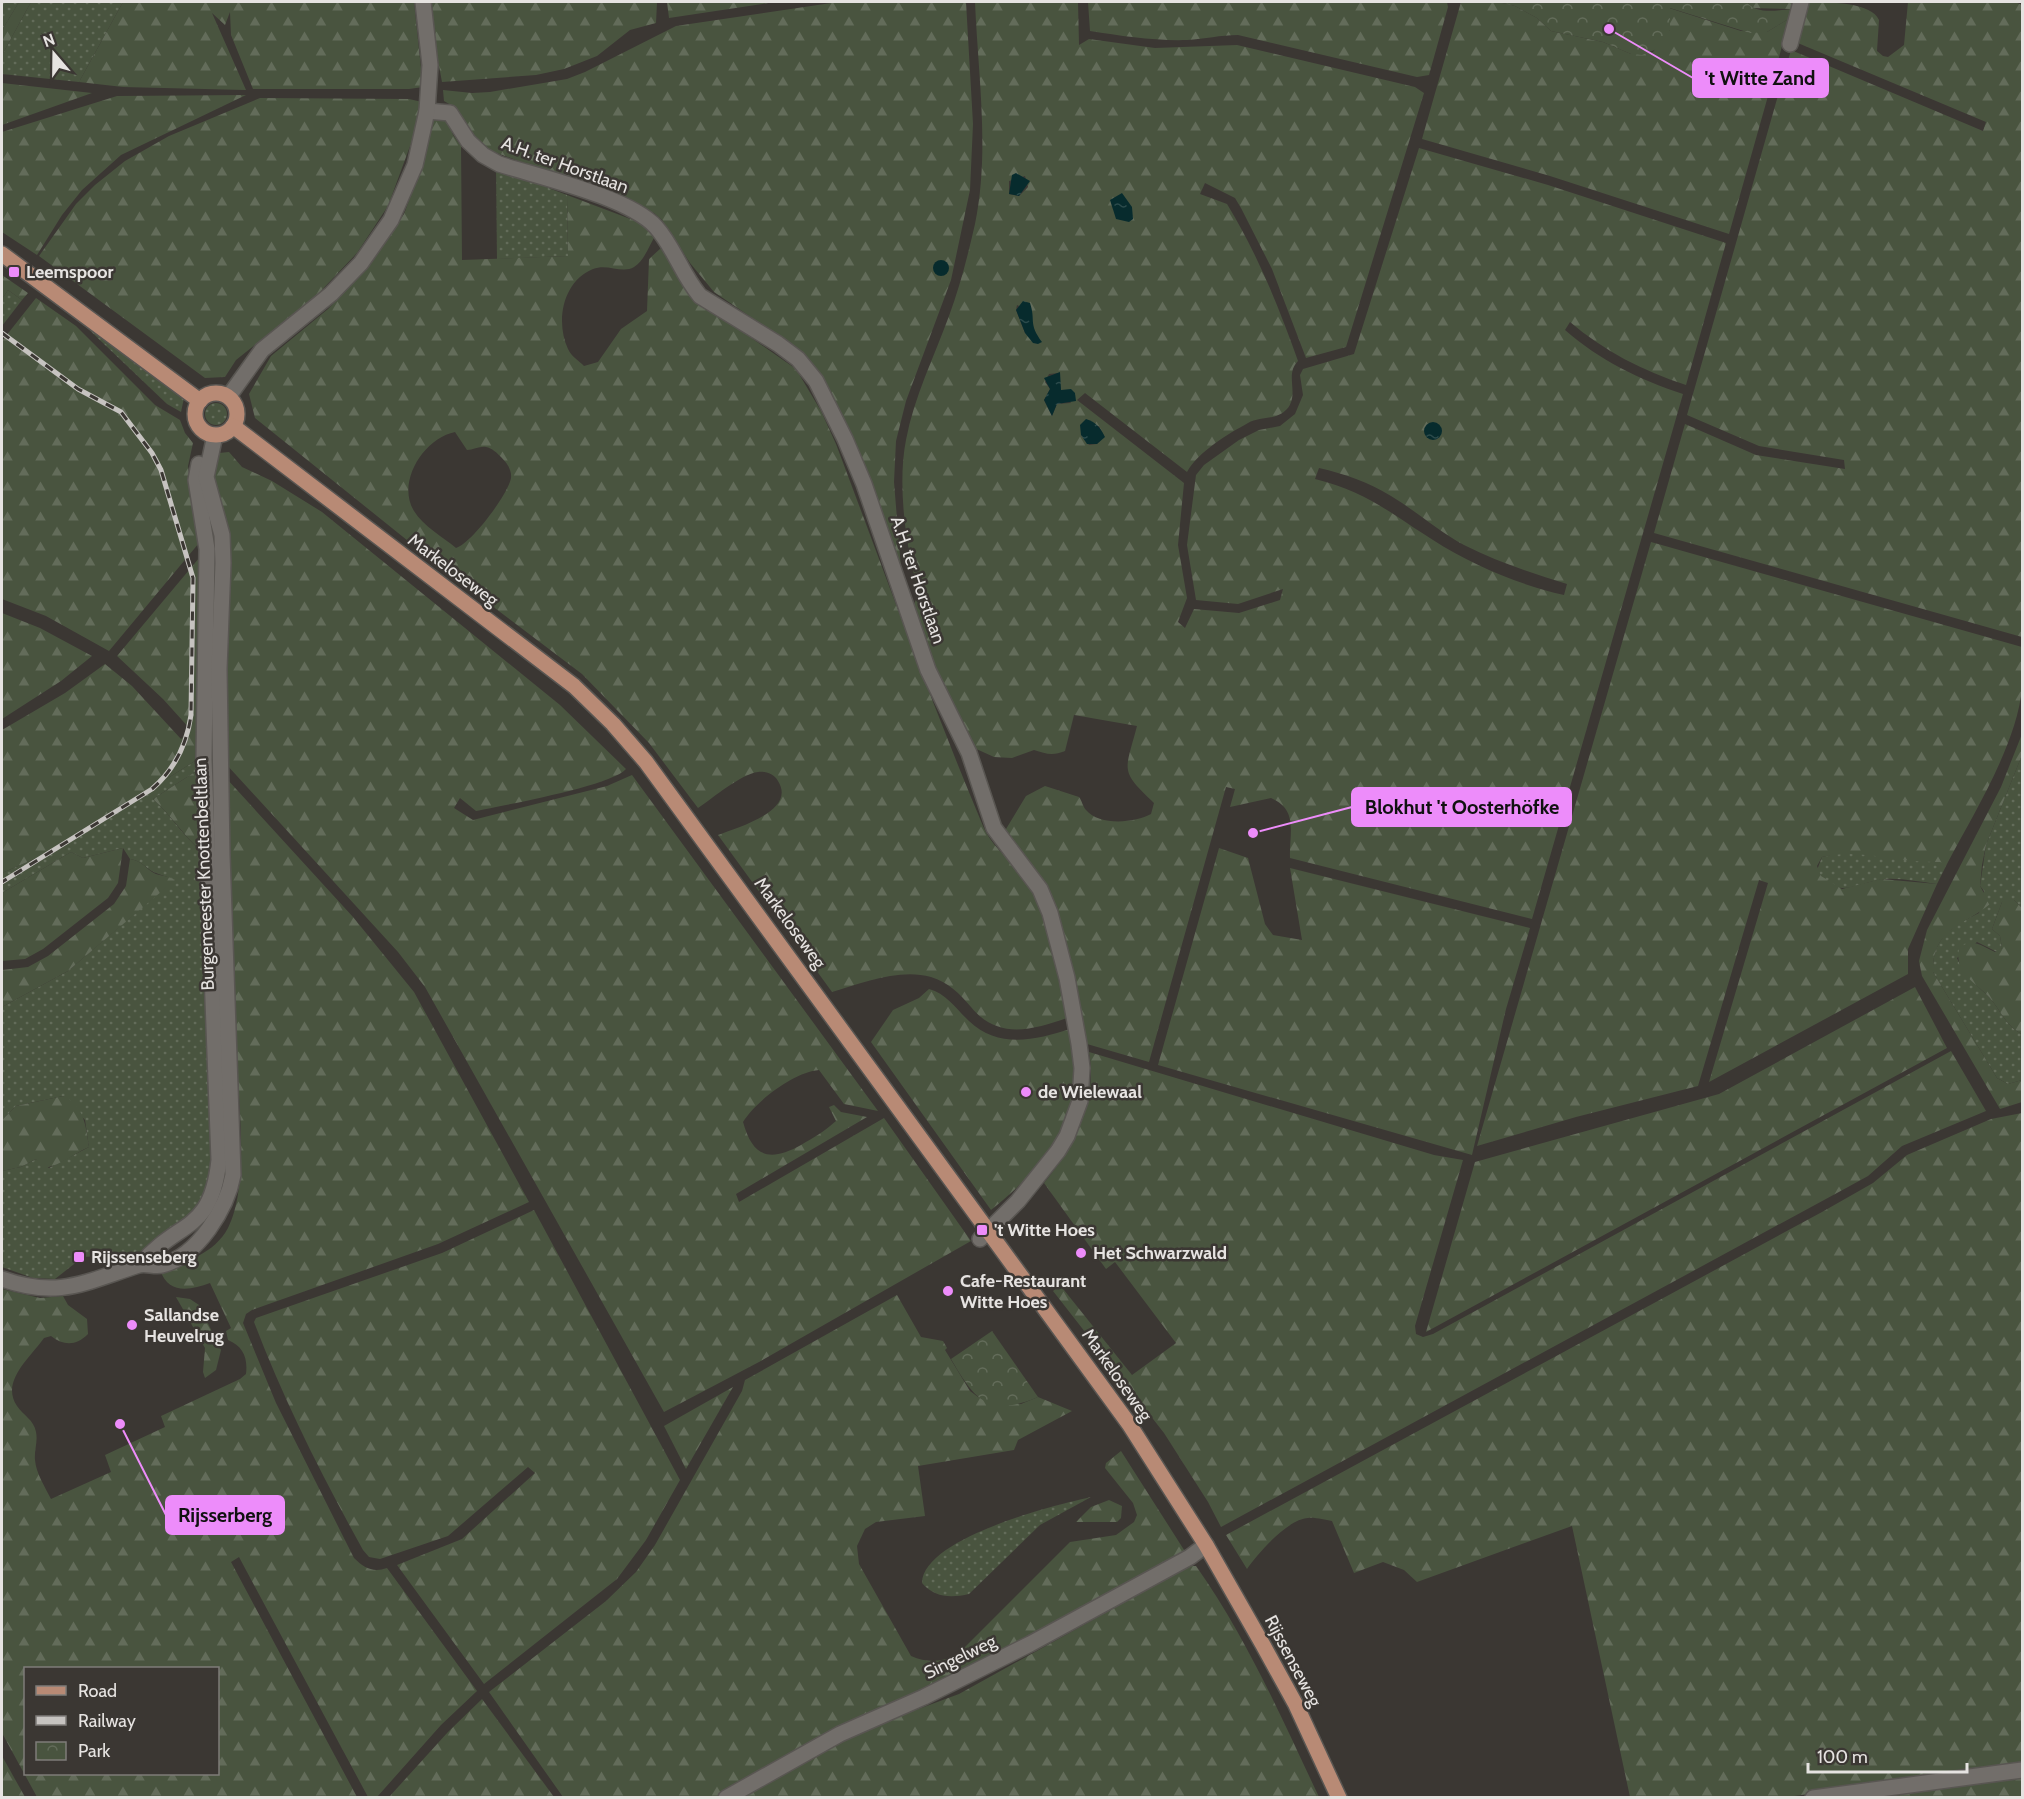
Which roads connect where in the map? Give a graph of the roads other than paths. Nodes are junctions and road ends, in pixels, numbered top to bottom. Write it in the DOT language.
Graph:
graph roads {
  1 [pos="423,2"];
  2 [pos="1801,2"];
  3 [pos="1790,44"];
  4 [pos="427,111"];
  5 [pos="2,254"];
  6 [pos="229,396"];
  7 [pos="200,401"];
  8 [pos="233,426"];
  9 [pos="211,434"];
  10 [pos="984,1235"];
  11 [pos="2,1279"];
  12 [pos="1206,1545"];
  13 [pos="2022,1770"];
  14 [pos="726,1797"];
  15 [pos="1339,1797"];
  16 [pos="1813,1797"];
  1 -- 4 [label="street"];
  2 -- 3 [label="street"];
  4 -- 6 [label="street"];
  4 -- 10 [label="street, A.H. ter Horstlaan"];
  5 -- 7 [label="main road"];
  6 -- 7 [label="main road"];
  6 -- 8 [label="main road"];
  7 -- 9 [label="main road"];
  8 -- 9 [label="main road"];
  8 -- 10 [label="main road, Markeloseweg"];
  9 -- 11 [label="street, Burgemeester Knottenbeltlaan"];
  10 -- 12 [label="main road, Markeloseweg"];
  12 -- 14 [label="street, Singelweg"];
  12 -- 15 [label="main road, Rijssenseweg"];
  13 -- 16 [label="street"];
}
